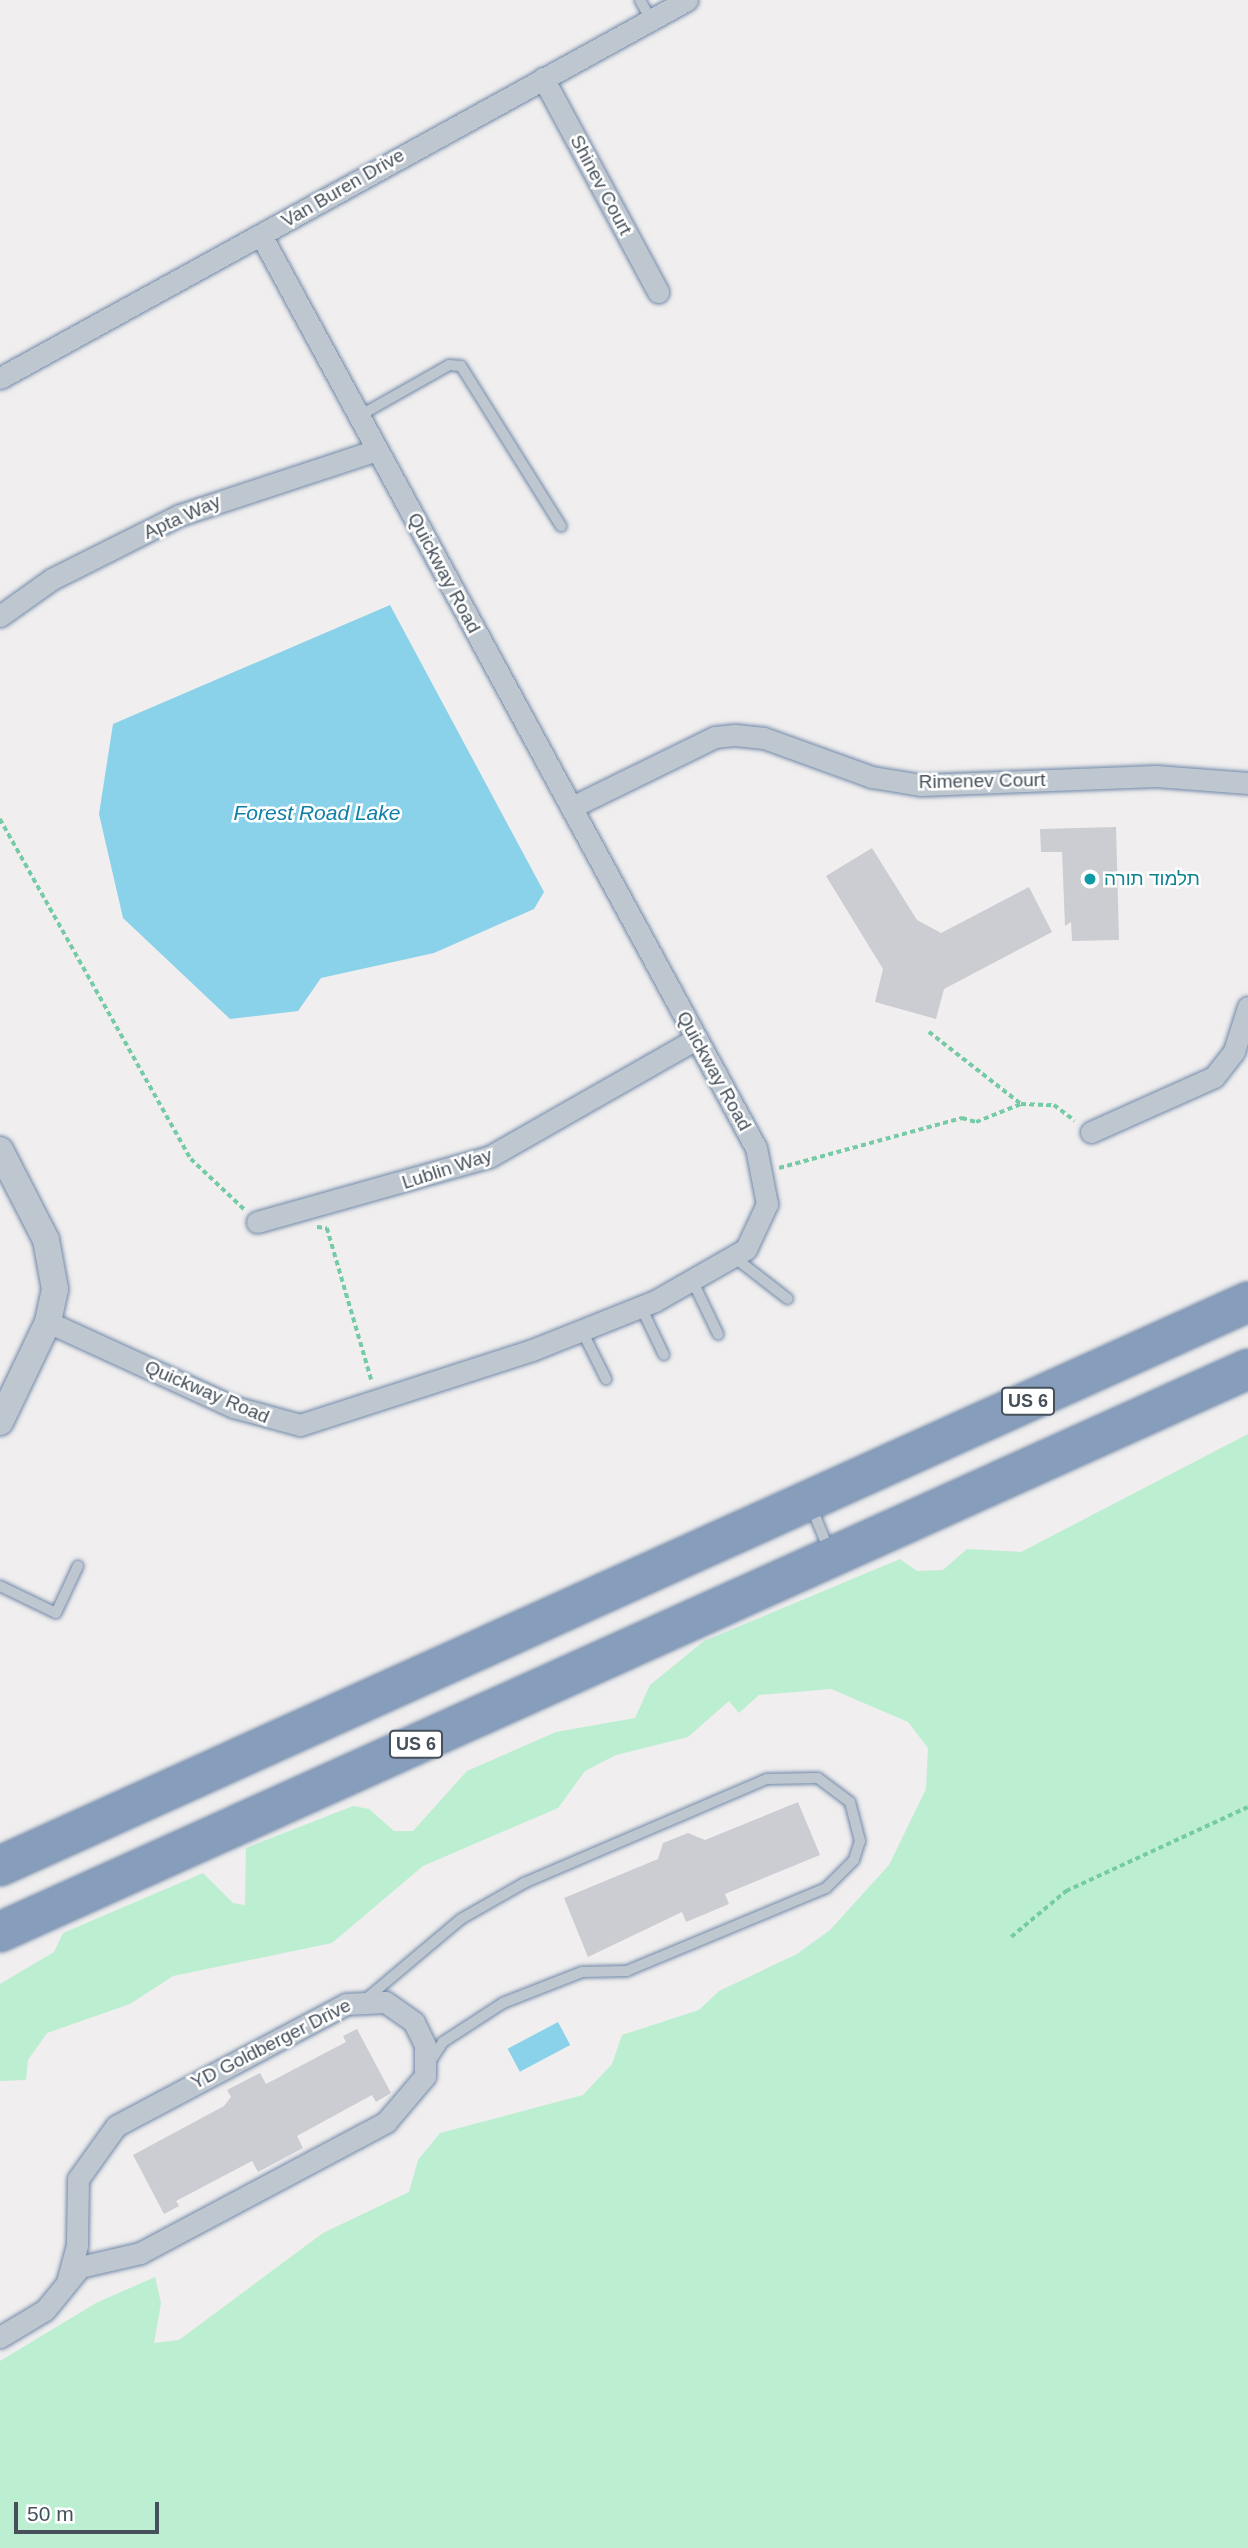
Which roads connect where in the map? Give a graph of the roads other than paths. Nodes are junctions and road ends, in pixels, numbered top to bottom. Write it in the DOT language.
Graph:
graph roads {
  1 [pos="640,0"];
  2 [pos="687,0"];
  3 [pos="651,20"];
  4 [pos="543,78"];
  5 [pos="261,235"];
  6 [pos="659,292"];
  7 [pos="0,378"];
  8 [pos="359,416"];
  9 [pos="377,450"];
  10 [pos="561,526"];
  11 [pos="0,616"];
  12 [pos="1248,783"];
  13 [pos="572,807"];
  14 [pos="1248,1007"];
  15 [pos="696,1039"];
  16 [pos="1091,1132"];
  17 [pos="0,1150"];
  18 [pos="257,1222"];
  19 [pos="734,1257"];
  20 [pos="693,1282"];
  21 [pos="788,1299"];
  22 [pos="1248,1302"];
  23 [pos="640,1307"];
  24 [pos="48,1322"];
  25 [pos="582,1331"];
  26 [pos="718,1334"];
  27 [pos="664,1355"];
  28 [pos="1248,1369"];
  29 [pos="606,1379"];
  30 [pos="1,1417"];
  31 [pos="808,1501"];
  32 [pos="832,1557"];
  33 [pos="78,1566"];
  34 [pos="0,1586"];
  35 [pos="0,1866"];
  36 [pos="0,1932"];
  37 [pos="366,1999"];
  38 [pos="426,2067"];
  39 [pos="67,2282"];
  40 [pos="0,2337"];
  1 -- 3 [label="lane"];
  2 -- 3 [label="street, Van Buren Drive"];
  3 -- 4 [label="street, Van Buren Drive"];
  4 -- 5 [label="street, Van Buren Drive"];
  4 -- 6 [label="street, Shinev Court"];
  5 -- 7 [label="street, Van Buren Drive"];
  5 -- 8 [label="street, Quickway Road"];
  8 -- 9 [label="street, Quickway Road"];
  8 -- 10 [label="lane"];
  9 -- 11 [label="street, Apta Way"];
  9 -- 13 [label="street, Quickway Road"];
  12 -- 13 [label="street, Rimenev Court"];
  13 -- 15 [label="street, Quickway Road"];
  14 -- 16 [label="street"];
  15 -- 18 [label="street, Lublin Way"];
  15 -- 19 [label="street, Quickway Road"];
  17 -- 24 [label="street"];
  19 -- 20 [label="street, Quickway Road"];
  19 -- 21 [label="lane"];
  20 -- 23 [label="street, Quickway Road"];
  20 -- 26 [label="lane"];
  22 -- 31 [label="highway, US 6"];
  23 -- 25 [label="street, Quickway Road"];
  23 -- 27 [label="lane"];
  24 -- 25 [label="street, Quickway Road"];
  24 -- 30 [label="street"];
  25 -- 29 [label="lane"];
  28 -- 32 [label="highway, US 6"];
  31 -- 32 [label="lane"];
  31 -- 35 [label="highway, US 6"];
  32 -- 36 [label="highway, US 6"];
  33 -- 34 [label="lane"];
  37 -- 38 [label="street, YD Goldberger Drive"];
  37 -- 38 [label="lane"];
  37 -- 39 [label="street, YD Goldberger Drive"];
  38 -- 39 [label="street, YD Goldberger Drive"];
  39 -- 40 [label="street, YD Goldberger Drive"];
}
